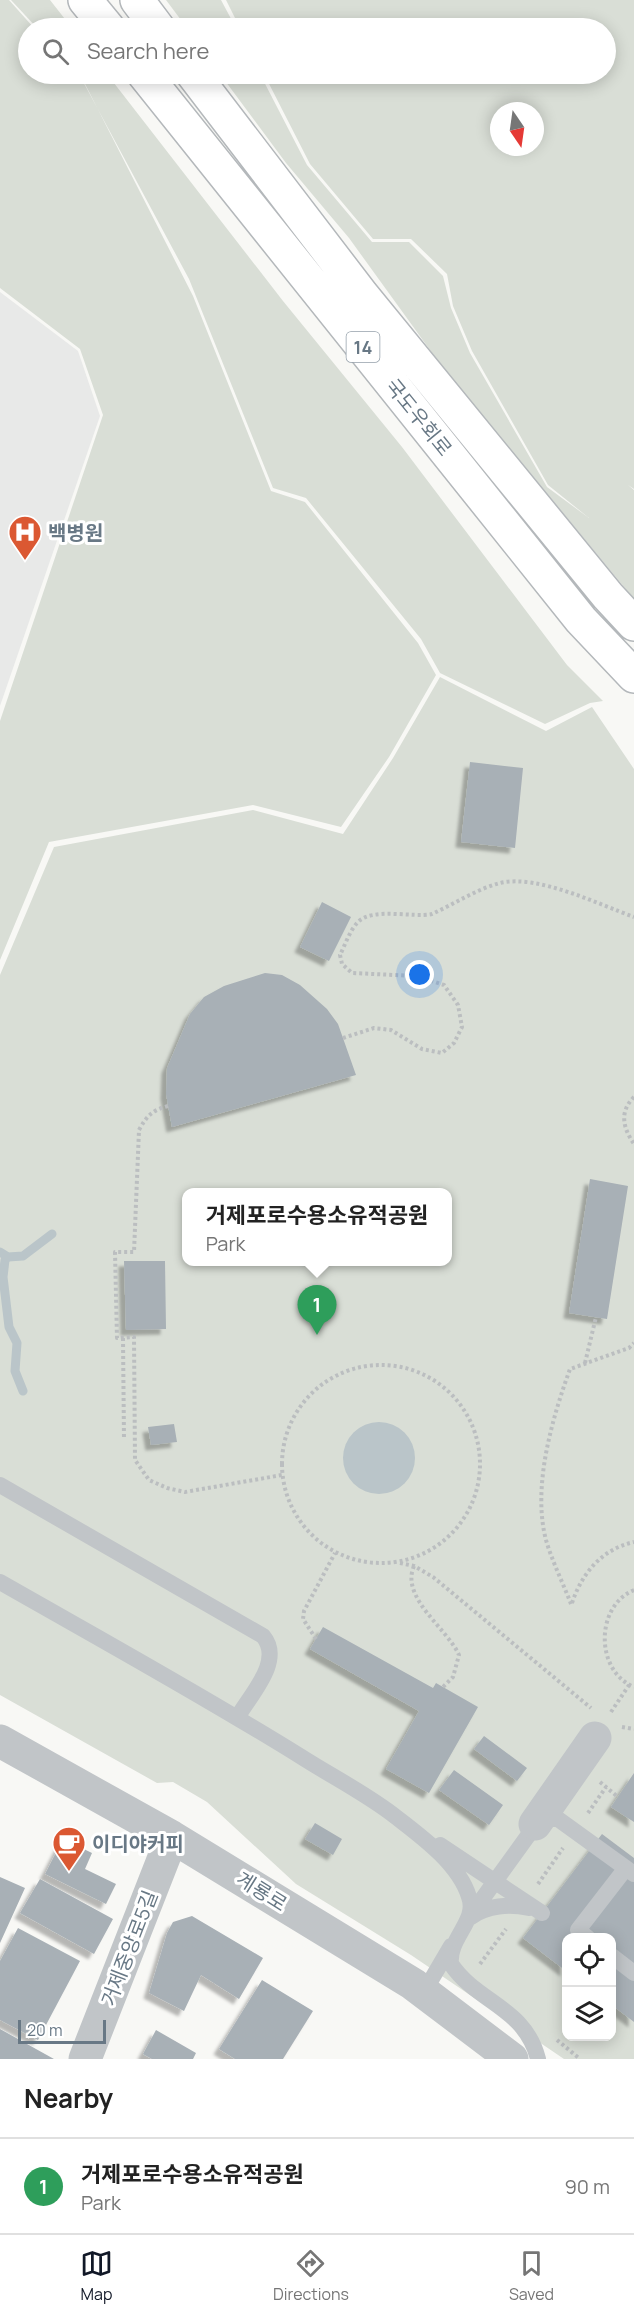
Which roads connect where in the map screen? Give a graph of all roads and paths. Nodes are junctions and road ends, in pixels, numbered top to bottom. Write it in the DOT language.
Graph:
graph roads {
  1 [pos="86,0"];
  2 [pos="137,0"];
  3 [pos="100,18"];
  4 [pos="150,18"];
  5 [pos="152,84"];
  6 [pos="201,84"];
  7 [pos="634,624"];
  8 [pos="634,676"];
  9 [pos="634,917"];
  10 [pos="344,1038"];
  11 [pos="634,1097"];
  12 [pos="168,1106"];
  13 [pos="634,1144"];
  14 [pos="596,1317"];
  15 [pos="123,1338"];
  16 [pos="634,1343"];
  17 [pos="584,1364"];
  18 [pos="123,1440"];
  19 [pos="282,1475"];
  20 [pos="0,1485"];
  21 [pos="634,1542"];
  22 [pos="335,1553"];
  23 [pos="399,1562"];
  24 [pos="414,1566"];
  25 [pos="0,1582"];
  26 [pos="634,1590"];
  27 [pos="316,1639"];
  28 [pos="632,1686"];
  29 [pos="443,1687"];
  30 [pos="613,1708"];
  31 [pos="237,1718"];
  32 [pos="600,1724"];
  33 [pos="634,1729"];
  34 [pos="0,1741"];
  35 [pos="606,1787"];
  36 [pos="396,1817"];
  37 [pos="535,1824"];
  38 [pos="576,1830"];
  39 [pos="172,1837"];
  40 [pos="513,1856"];
  41 [pos="471,1866"];
  42 [pos="630,1871"];
  43 [pos="495,1882"];
  44 [pos="524,1905"];
  45 [pos="468,1920"];
  46 [pos="582,1933"];
  47 [pos="453,1944"];
  48 [pos="616,1959"];
  49 [pos="479,1966"];
  50 [pos="634,1973"];
  51 [pos="424,1992"];
  52 [pos="554,2036"];
  53 [pos="85,2059"];
  54 [pos="513,2059"];
  55 [pos="537,2059"];
  56 [pos="579,2059"];
  1 -- 3 [label="highway"];
  2 -- 4 [label="highway"];
  5 -- 8 [label="highway, 국도우회로 / 14"];
  6 -- 7 [label="highway, 국도우회로 / 14"];
  9 -- 10 [label="path"];
  11 -- 13 [label="path"];
  12 -- 15 [label="path"];
  14 -- 17 [label="path"];
  15 -- 18 [label="path"];
  15 -- 19 [label="path"];
  16 -- 17 [label="path"];
  17 -- 21 [label="path"];
  19 -- 22 [label="path"];
  19 -- 23 [label="path"];
  20 -- 31 [label="lane"];
  22 -- 23 [label="path"];
  22 -- 27 [label="path"];
  23 -- 24 [label="path"];
  24 -- 29 [label="path"];
  24 -- 32 [label="path"];
  25 -- 31 [label="lane"];
  26 -- 28 [label="path"];
  28 -- 30 [label="path"];
  31 -- 36 [label="lane"];
  32 -- 33 [label="path"];
  32 -- 37 [label="street"];
  34 -- 39 [label="street, 계룡로"];
  35 -- 38 [label="path"];
  36 -- 41 [label="lane"];
  36 -- 45 [label="lane"];
  37 -- 38 [label="lane"];
  37 -- 40 [label="lane"];
  38 -- 42 [label="lane"];
  38 -- 44 [label="path"];
  39 -- 51 [label="street, 계룡로"];
  39 -- 53 [label="street, 거제중앙로5길"];
  40 -- 41 [label="lane"];
  40 -- 43 [label="lane"];
  41 -- 43 [label="lane"];
  42 -- 46 [label="lane"];
  43 -- 44 [label="lane"];
  43 -- 45 [label="lane"];
  44 -- 45 [label="lane"];
  44 -- 49 [label="path"];
  45 -- 47 [label="lane"];
  47 -- 51 [label="lane"];
  47 -- 55 [label="lane"];
  48 -- 50 [label="lane"];
  51 -- 54 [label="street, 계룡로"];
  52 -- 56 [label="path"];
}
